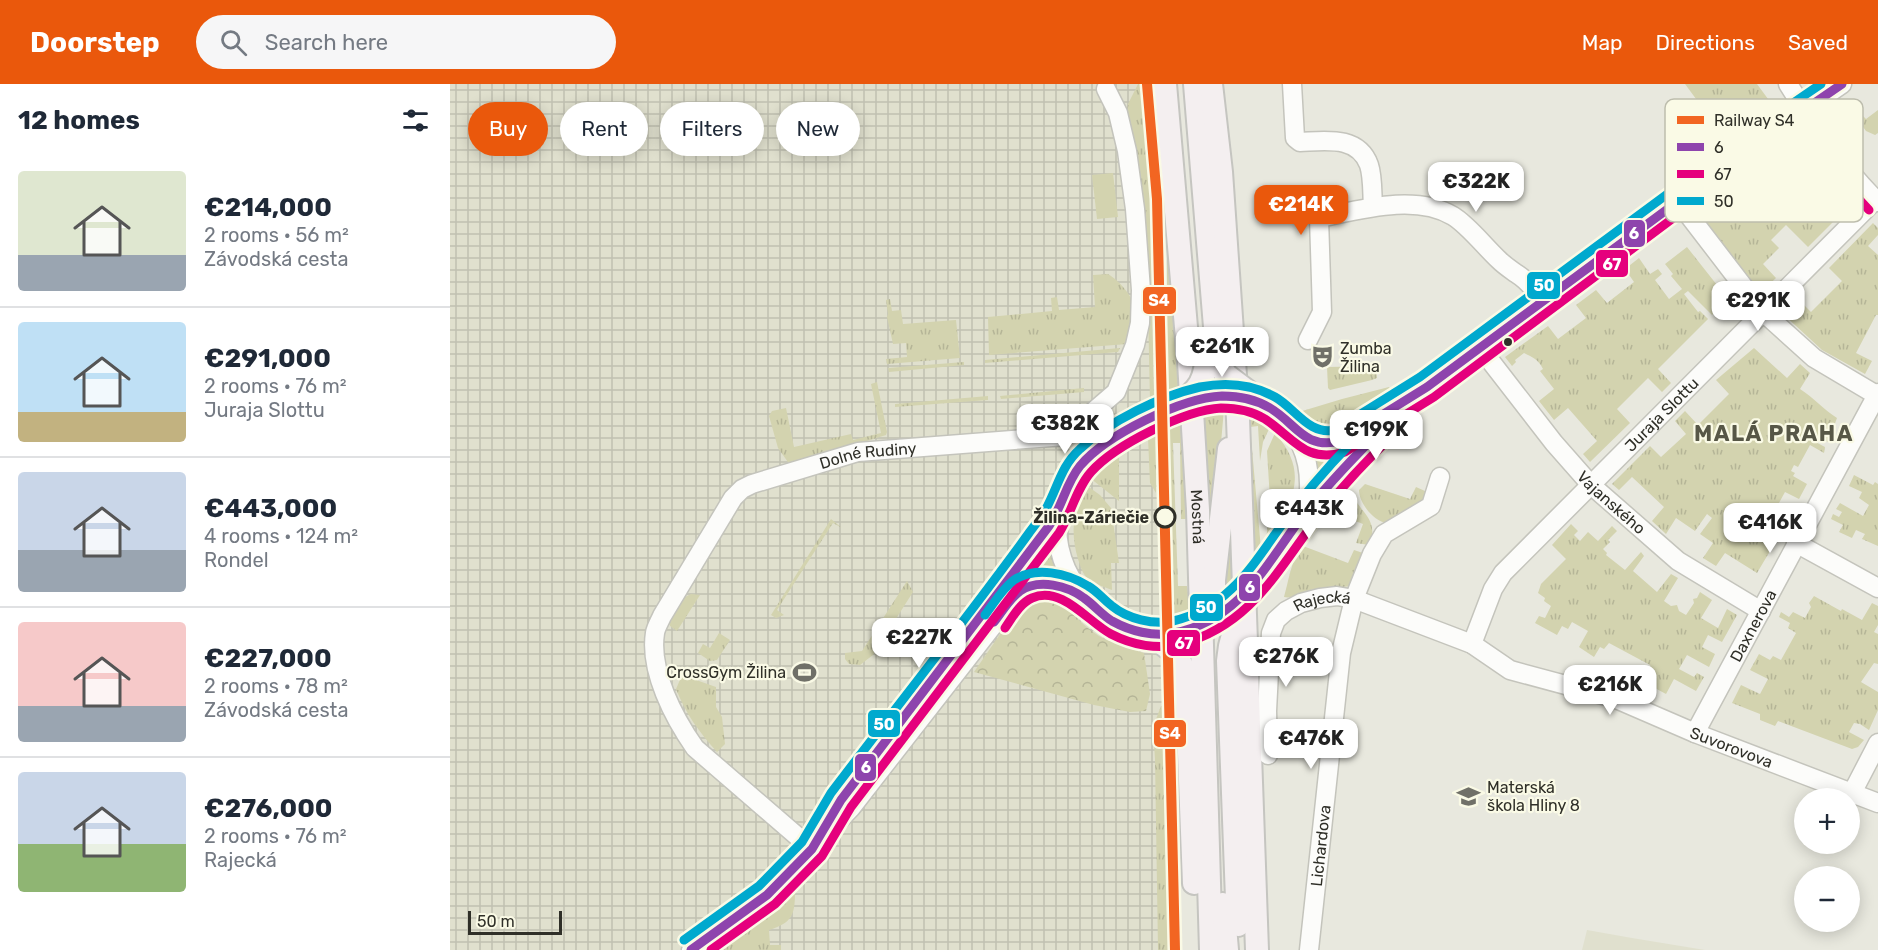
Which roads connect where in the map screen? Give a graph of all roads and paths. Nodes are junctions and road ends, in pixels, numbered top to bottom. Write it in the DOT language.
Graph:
graph roads {
  1 [pos="1165,84"];
  2 [pos="1184,84"];
  3 [pos="1195,84"];
  4 [pos="1211,84"];
  5 [pos="1292,84"];
  6 [pos="1788,84"];
  7 [pos="1799,84"];
  8 [pos="1842,84"];
  9 [pos="1106,89"];
  10 [pos="1797,99"];
  11 [pos="1802,99"];
  12 [pos="1820,99"];
  13 [pos="1863,186"];
  14 [pos="1877,201"];
  15 [pos="1373,207"];
  16 [pos="1665,211"];
  17 [pos="1863,215"];
  18 [pos="1694,222"];
  19 [pos="1855,222"];
  20 [pos="1542,300"];
  21 [pos="1208,301"];
  22 [pos="1763,312"];
  23 [pos="1308,340"];
  24 [pos="1492,363"];
  25 [pos="1234,366"];
  26 [pos="1427,387"];
  27 [pos="1878,395"];
  28 [pos="1176,406"];
  29 [pos="1267,406"];
  30 [pos="1293,429"];
  31 [pos="1440,477"];
  32 [pos="1591,485"];
  33 [pos="1060,505"];
  34 [pos="1305,515"];
  35 [pos="1796,543"];
  36 [pos="1878,588"];
  37 [pos="1082,596"];
  38 [pos="1242,598"];
  39 [pos="1354,599"];
  40 [pos="1761,610"];
  41 [pos="1148,634"];
  42 [pos="1472,644"];
  43 [pos="1695,733"];
  44 [pos="1878,743"];
  45 [pos="1269,755"];
  46 [pos="1839,788"];
  47 [pos="1855,788"];
  48 [pos="1860,796"];
  49 [pos="1878,803"];
  50 [pos="1192,844"];
  51 [pos="812,849"];
  52 [pos="1209,905"];
  53 [pos="691,950"];
  54 [pos="1198,950"];
  55 [pos="1211,950"];
  56 [pos="1227,950"];
  57 [pos="1239,950"];
  58 [pos="1257,950"];
  59 [pos="1309,950"];
  1 -- 52 [label="main road, Mostná"];
  2 -- 21 [label="main road"];
  3 -- 21 [label="main road"];
  4 -- 25 [label="main road"];
  5 -- 15 [label="street"];
  6 -- 10 [label="street"];
  7 -- 11 [label="street"];
  8 -- 12 [label="street"];
  9 -- 51 [label="street, Dolné Rudiny"];
  13 -- 14 [label="street"];
  14 -- 17 [label="street, Juraja Slottu"];
  15 -- 20 [label="street"];
  15 -- 23 [label="street"];
  16 -- 20 [label="street"];
  18 -- 22 [label="street"];
  19 -- 22 [label="street, Juraja Slottu"];
  20 -- 26 [label="street"];
  21 -- 28 [label="main road, bridge"];
  21 -- 29 [label="main road, bridge"];
  22 -- 27 [label="street"];
  22 -- 32 [label="street, Juraja Slottu"];
  24 -- 32 [label="street, Vajanského"];
  25 -- 56 [label="main road"];
  25 -- 58 [label="main road"];
  26 -- 30 [label="street"];
  26 -- 34 [label="street"];
  27 -- 35 [label="street, Daxnerova"];
  28 -- 29 [label="street, bridge"];
  28 -- 33 [label="street"];
  29 -- 30 [label="street"];
  30 -- 34 [label="street"];
  31 -- 39 [label="street, Rajecká"];
  32 -- 40 [label="street, Vajanského"];
  32 -- 42 [label="street, Juraja Slottu"];
  33 -- 37 [label="street"];
  33 -- 51 [label="street"];
  34 -- 38 [label="street, bridge"];
  35 -- 36 [label="street"];
  35 -- 40 [label="street, Daxnerova"];
  37 -- 41 [label="street"];
  37 -- 51 [label="street"];
  38 -- 41 [label="street, bridge"];
  38 -- 57 [label="main road"];
  39 -- 42 [label="street, Suvorovova"];
  39 -- 45 [label="street, Rajecká"];
  39 -- 59 [label="street, Lichardova"];
  40 -- 43 [label="street, Daxnerova"];
  41 -- 50 [label="main road"];
  42 -- 43 [label="street, Suvorovova"];
  43 -- 46 [label="street, Suvorovova"];
  44 -- 47 [label="street"];
  48 -- 49 [label="street, Suvorovova"];
  50 -- 52 [label="main road"];
  50 -- 54 [label="main road"];
  51 -- 53 [label="street"];
  52 -- 54 [label="main road"];
  52 -- 55 [label="main road, Mostná"];
}
